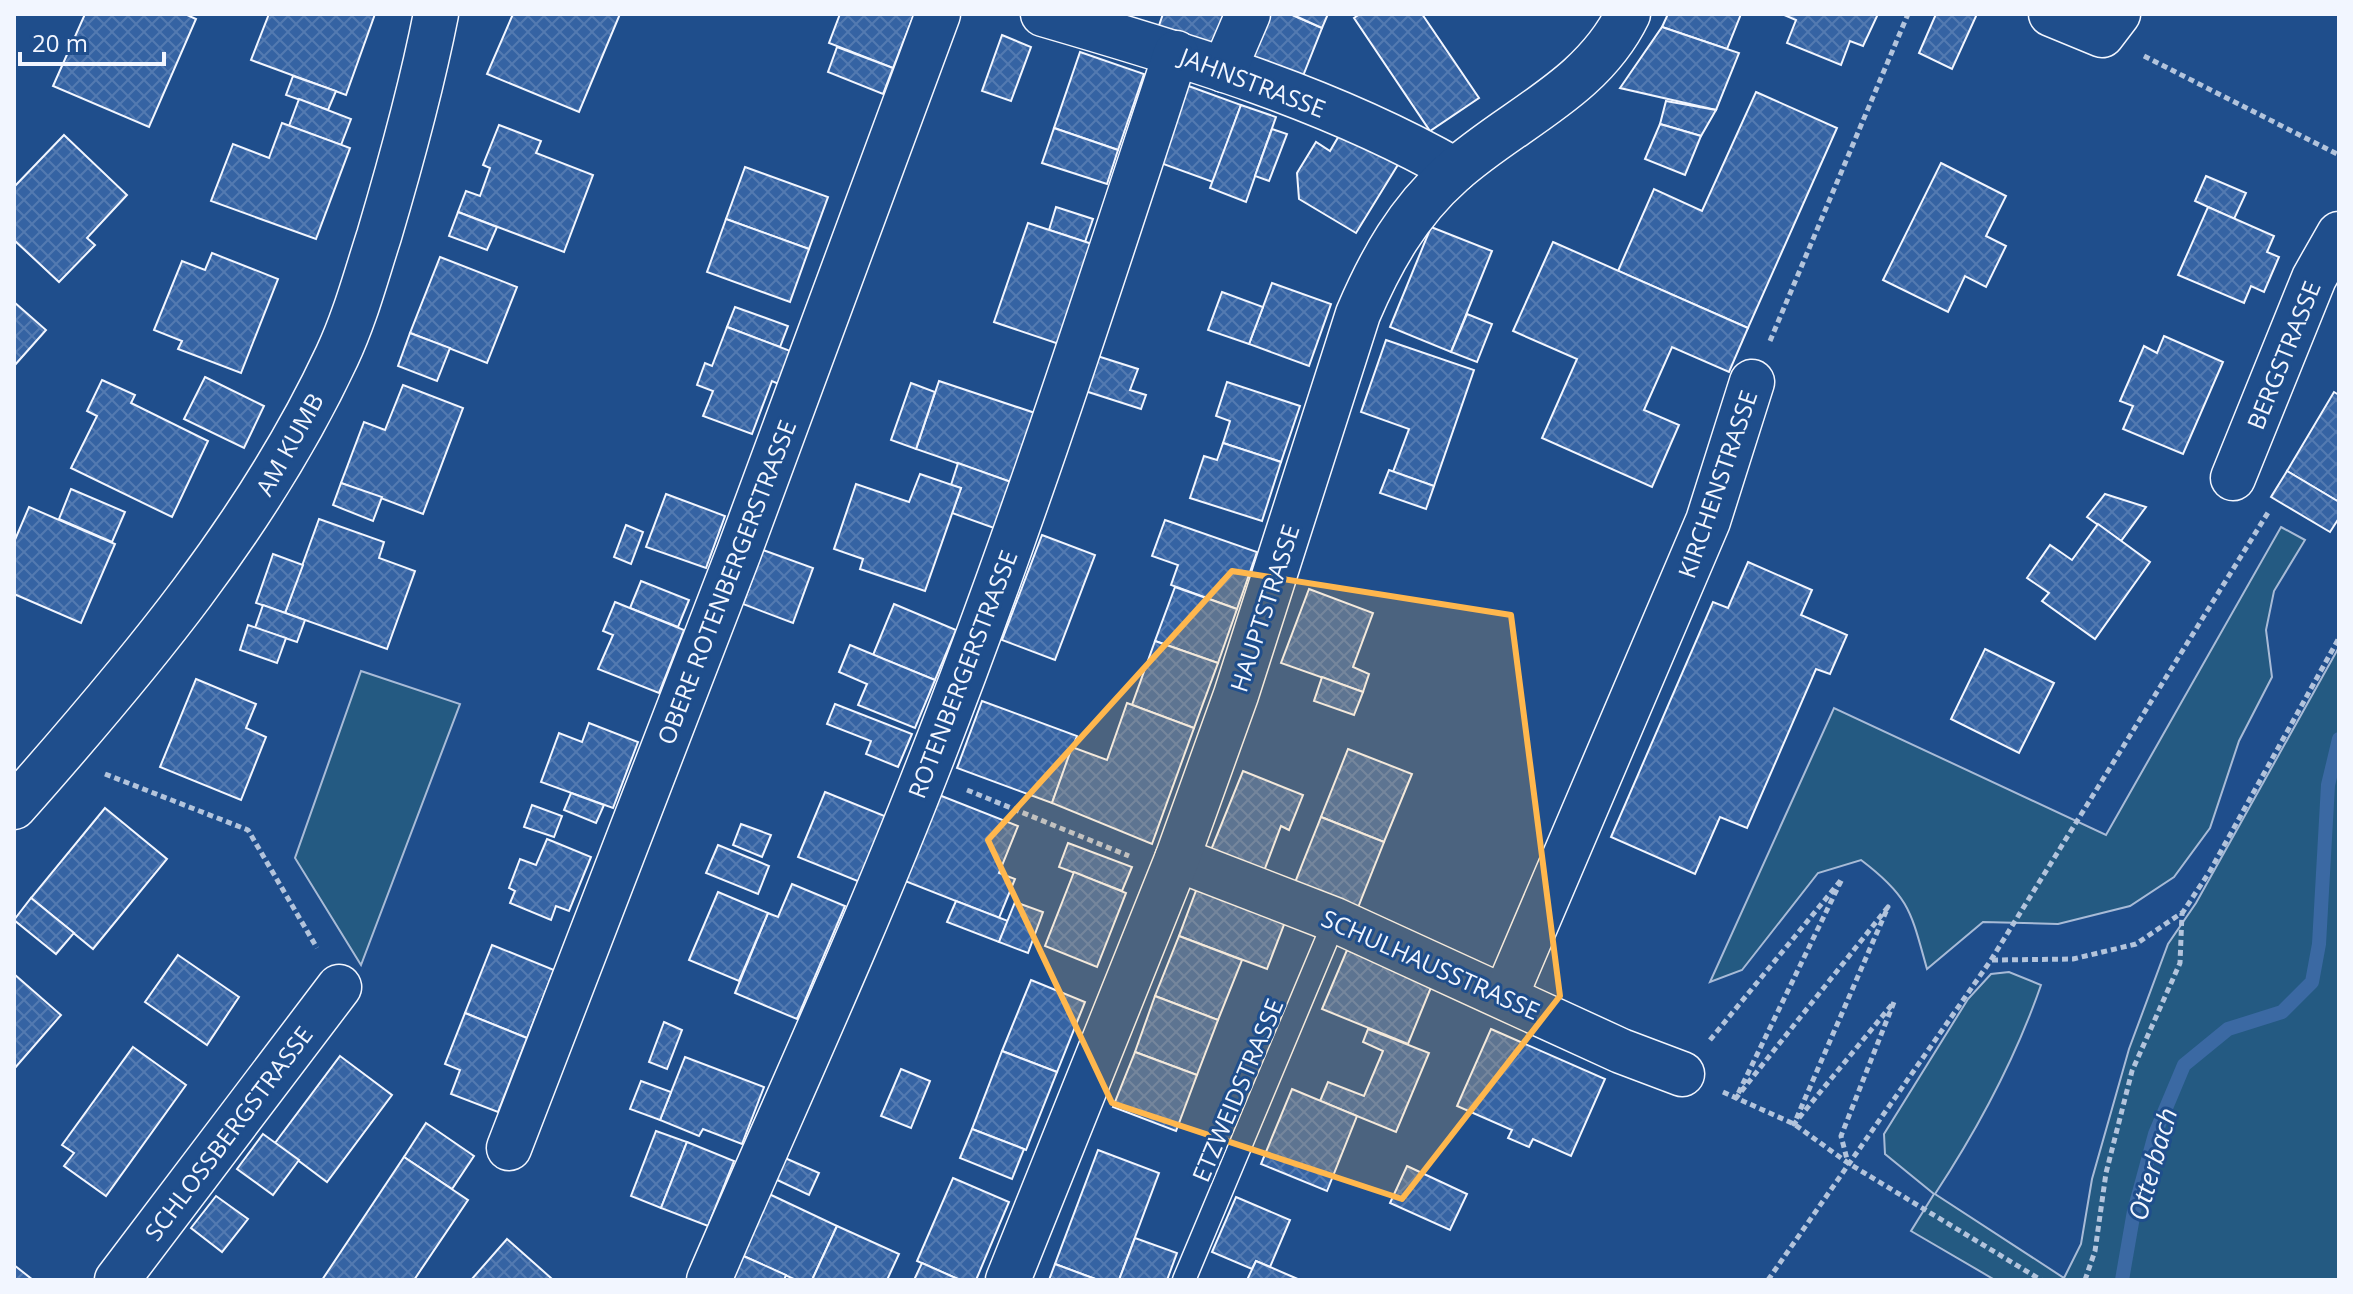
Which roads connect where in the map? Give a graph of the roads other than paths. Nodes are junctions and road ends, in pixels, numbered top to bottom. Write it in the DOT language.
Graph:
graph roads {
  1 [pos="436,14"];
  2 [pos="938,14"];
  3 [pos="1043,14"];
  4 [pos="1248,14"];
  5 [pos="1628,14"];
  6 [pos="2051,14"];
  7 [pos="2110,25"];
  8 [pos="1176,53"];
  9 [pos="1224,70"];
  10 [pos="1455,170"];
  11 [pos="2339,234"];
  12 [pos="1752,382"];
  13 [pos="2233,478"];
  14 [pos="14,807"];
  15 [pos="1174,866"];
  16 [pos="1335,920"];
  17 [pos="339,987"];
  18 [pos="1505,997"];
  19 [pos="1682,1074"];
  20 [pos="509,1148"];
  21 [pos="117,1280"];
  22 [pos="709,1280"];
  23 [pos="1008,1280"];
  24 [pos="1184,1280"];
  1 -- 14 [label="street, AM KUMB"];
  2 -- 20 [label="street, OBERE ROTENBERGERSTRASSE"];
  3 -- 8 [label="street, JAHNSTRASSE"];
  4 -- 9 [label="street"];
  5 -- 10 [label="street, HAUPTSTRASSE"];
  6 -- 7 [label="street"];
  8 -- 9 [label="street, JAHNSTRASSE"];
  8 -- 22 [label="street, ROTENBERGERSTRASSE"];
  9 -- 10 [label="street, JAHNSTRASSE"];
  10 -- 15 [label="street, HAUPTSTRASSE"];
  11 -- 13 [label="street, BERGSTRASSE"];
  12 -- 18 [label="street, KIRCHENSTRASSE"];
  15 -- 16 [label="street, SCHULHAUSSTRASSE"];
  15 -- 23 [label="street, HAUPTSTRASSE"];
  16 -- 18 [label="street, SCHULHAUSSTRASSE"];
  16 -- 24 [label="lane, ETZWEIDSTRASSE"];
  17 -- 21 [label="street, SCHLOSSBERGSTRASSE"];
  18 -- 19 [label="street, SCHULHAUSSTRASSE"];
}
